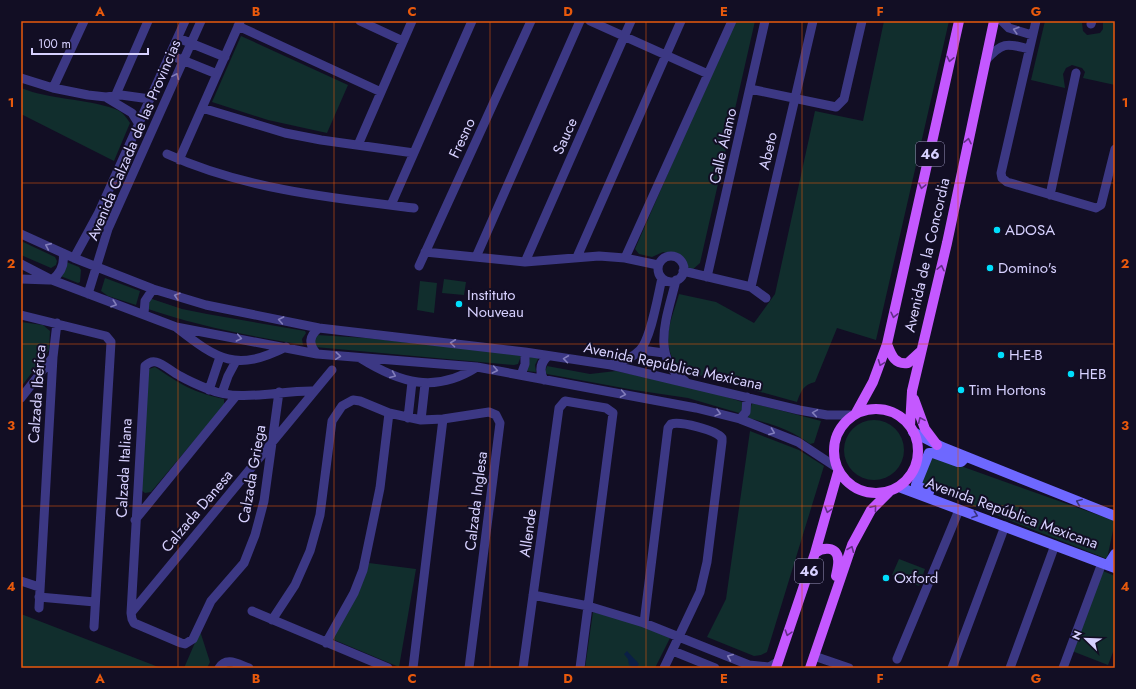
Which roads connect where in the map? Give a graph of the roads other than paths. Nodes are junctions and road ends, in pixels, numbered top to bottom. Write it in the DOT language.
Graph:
graph roads {
  1 [pos="84,21"];
  2 [pos="148,21"];
  3 [pos="185,21"];
  4 [pos="201,21"];
  5 [pos="360,21"];
  6 [pos="412,21"];
  7 [pos="472,21"];
  8 [pos="531,21"];
  9 [pos="580,21"];
  10 [pos="590,21"];
  11 [pos="631,21"];
  12 [pos="681,21"];
  13 [pos="732,21"];
  14 [pos="765,21"];
  15 [pos="813,21"];
  16 [pos="862,21"];
  17 [pos="959,21"];
  18 [pos="994,21"];
  19 [pos="1002,21"];
  20 [pos="1036,21"];
  21 [pos="240,24"];
  22 [pos="1032,35"];
  23 [pos="624,36"];
  24 [pos="178,38"];
  25 [pos="403,41"];
  26 [pos="191,43"];
  27 [pos="1029,50"];
  28 [pos="170,55"];
  29 [pos="666,55"];
  30 [pos="225,57"];
  31 [pos="183,60"];
  32 [pos="984,62"];
  33 [pos="1076,73"];
  34 [pos="217,74"];
  35 [pos="708,74"];
  36 [pos="21,78"];
  37 [pos="53,88"];
  38 [pos="750,89"];
  39 [pos="381,92"];
  40 [pos="111,98"];
  41 [pos="795,98"];
  42 [pos="150,99"];
  43 [pos="202,108"];
  44 [pos="139,124"];
  45 [pos="358,145"];
  46 [pos="1115,150"];
  47 [pos="414,153"];
  48 [pos="168,154"];
  49 [pos="179,160"];
  50 [pos="1050,196"];
  51 [pos="391,205"];
  52 [pos="414,208"];
  53 [pos="21,234"];
  54 [pos="425,252"];
  55 [pos="63,253"];
  56 [pos="476,257"];
  57 [pos="577,257"];
  58 [pos="74,258"];
  59 [pos="625,258"];
  60 [pos="524,262"];
  61 [pos="21,264"];
  62 [pos="658,265"];
  63 [pos="419,266"];
  64 [pos="97,267"];
  65 [pos="683,271"];
  66 [pos="707,277"];
  67 [pos="662,278"];
  68 [pos="21,279"];
  69 [pos="52,280"];
  70 [pos="676,280"];
  71 [pos="751,287"];
  72 [pos="153,289"];
  73 [pos="88,294"];
  74 [pos="766,298"];
  75 [pos="144,314"];
  76 [pos="21,315"];
  77 [pos="57,323"];
  78 [pos="176,326"];
  79 [pos="319,328"];
  80 [pos="649,331"];
  81 [pos="665,333"];
  82 [pos="887,344"];
  83 [pos="286,347"];
  84 [pos="640,350"];
  85 [pos="920,351"];
  86 [pos="525,352"];
  87 [pos="317,354"];
  88 [pos="664,354"];
  89 [pos="548,356"];
  90 [pos="53,357"];
  91 [pos="220,357"];
  92 [pos="358,358"];
  93 [pos="236,361"];
  94 [pos="611,365"];
  95 [pos="477,367"];
  96 [pos="332,370"];
  97 [pos="521,375"];
  98 [pos="544,380"];
  99 [pos="412,382"];
  100 [pos="687,383"];
  101 [pos="425,384"];
  102 [pos="209,390"];
  103 [pos="314,391"];
  104 [pos="912,391"];
  105 [pos="279,392"];
  106 [pos="222,393"];
  107 [pos="236,396"];
  108 [pos="747,397"];
  109 [pos="21,398"];
  110 [pos="389,414"];
  111 [pos="855,414"];
  112 [pos="408,418"];
  113 [pos="443,419"];
  114 [pos="740,419"];
  115 [pos="421,420"];
  116 [pos="912,429"];
  117 [pos="272,443"];
  118 [pos="937,445"];
  119 [pos="966,457"];
  120 [pos="837,469"];
  121 [pos="899,487"];
  122 [pos="889,492"];
  123 [pos="949,506"];
  124 [pos="959,510"];
  125 [pos="1115,516"];
  126 [pos="135,520"];
  127 [pos="1005,526"];
  128 [pos="1055,545"];
  129 [pos="815,553"];
  130 [pos="1115,554"];
  131 [pos="1111,566"];
  132 [pos="21,581"];
  133 [pos="39,586"];
  134 [pos="533,595"];
  135 [pos="39,597"];
  136 [pos="95,602"];
  137 [pos="833,602"];
  138 [pos="588,606"];
  139 [pos="39,608"];
  140 [pos="252,611"];
  141 [pos="131,613"];
  142 [pos="272,620"];
  143 [pos="644,623"];
  144 [pos="94,627"];
  145 [pos="680,636"];
  146 [pos="326,643"];
  147 [pos="673,650"];
  148 [pos="716,651"];
  149 [pos="814,656"];
  150 [pos="897,659"];
  151 [pos="221,665"];
  152 [pos="778,665"];
  153 [pos="748,666"];
  154 [pos="712,667"];
  155 [pos="249,668"];
  156 [pos="388,668"];
  157 [pos="413,668"];
  158 [pos="469,668"];
  159 [pos="524,668"];
  160 [pos="580,668"];
  161 [pos="664,668"];
  162 [pos="810,668"];
  163 [pos="849,668"];
  164 [pos="952,668"];
  165 [pos="1010,668"];
  166 [pos="1063,668"];
  1 -- 37 [label="street"];
  2 -- 40 [label="street"];
  3 -- 24 [label="street, Avenida Calzada de las Provincias"];
  4 -- 26 [label="street, Avenida Calzada de las Provincias"];
  5 -- 25 [label="street"];
  6 -- 25 [label="street"];
  7 -- 47 [label="street"];
  8 -- 54 [label="street, Fresno"];
  9 -- 56 [label="street"];
  10 -- 23 [label="street"];
  11 -- 23 [label="street, Sauce"];
  12 -- 29 [label="street"];
  13 -- 35 [label="street"];
  14 -- 38 [label="street, Calle Álamo"];
  15 -- 41 [label="street, Abeto"];
  16 -- 41 [label="street"];
  17 -- 82 [label="main road, Avenida de la Concordia / 46, one-way"];
  18 -- 32 [label="main road, Avenida de la Concordia / 46"];
  22 -- 19 [label="street, one-way"];
  20 -- 22 [label="street"];
  21 -- 30 [label="street"];
  21 -- 39 [label="street"];
  22 -- 27 [label="street"];
  23 -- 29 [label="street"];
  23 -- 60 [label="street, Sauce"];
  24 -- 26 [label="street"];
  24 -- 28 [label="street, Avenida Calzada de las Provincias"];
  25 -- 39 [label="street"];
  26 -- 30 [label="street"];
  26 -- 31 [label="street, Avenida Calzada de las Provincias"];
  27 -- 32 [label="street"];
  27 -- 50 [label="street"];
  28 -- 31 [label="street"];
  28 -- 42 [label="street, Avenida Calzada de las Provincias"];
  29 -- 35 [label="street"];
  29 -- 57 [label="street"];
  30 -- 34 [label="street"];
  31 -- 34 [label="street"];
  64 -- 31 [label="street, Avenida Calzada de las Provincias, one-way"];
  85 -- 32 [label="main road, Avenida de la Concordia / 46, one-way"];
  33 -- 50 [label="street"];
  34 -- 43 [label="street"];
  35 -- 59 [label="street"];
  36 -- 37 [label="street"];
  37 -- 40 [label="street"];
  38 -- 41 [label="street"];
  38 -- 66 [label="street, Calle Álamo"];
  39 -- 45 [label="street"];
  40 -- 42 [label="street"];
  40 -- 44 [label="street"];
  41 -- 71 [label="street, Abeto"];
  42 -- 44 [label="street, Avenida Calzada de las Provincias"];
  43 -- 45 [label="street"];
  43 -- 49 [label="street"];
  44 -- 58 [label="street, Avenida Calzada de las Provincias"];
  45 -- 47 [label="street"];
  46 -- 50 [label="street"];
  47 -- 51 [label="street"];
  48 -- 49 [label="street"];
  49 -- 51 [label="street"];
  51 -- 52 [label="street"];
  55 -- 53 [label="street, Avenida República Mexicana, one-way"];
  54 -- 56 [label="street"];
  54 -- 63 [label="street, Fresno"];
  55 -- 58 [label="street, Avenida República Mexicana"];
  55 -- 69 [label="street"];
  56 -- 60 [label="street"];
  57 -- 59 [label="street"];
  57 -- 60 [label="street"];
  58 -- 64 [label="street, Avenida República Mexicana"];
  59 -- 62 [label="street"];
  61 -- 69 [label="street"];
  62 -- 65 [label="street"];
  62 -- 67 [label="street"];
  64 -- 72 [label="street, Avenida República Mexicana"];
  64 -- 73 [label="street, Avenida Calzada de las Provincias"];
  65 -- 66 [label="street"];
  65 -- 70 [label="street"];
  66 -- 71 [label="street"];
  67 -- 70 [label="street"];
  67 -- 80 [label="street"];
  68 -- 69 [label="street"];
  69 -- 73 [label="street"];
  70 -- 81 [label="street"];
  71 -- 74 [label="street"];
  72 -- 75 [label="street"];
  79 -- 72 [label="street, Avenida República Mexicana, one-way"];
  73 -- 75 [label="street, one-way"];
  75 -- 78 [label="street"];
  76 -- 77 [label="street"];
  77 -- 90 [label="street, Calzada Ibérica"];
  77 -- 136 [label="street"];
  78 -- 83 [label="street, one-way"];
  78 -- 91 [label="street"];
  86 -- 79 [label="street, Avenida República Mexicana, one-way"];
  79 -- 87 [label="street"];
  80 -- 81 [label="street"];
  80 -- 84 [label="street"];
  81 -- 88 [label="street"];
  82 -- 85 [label="main road"];
  82 -- 111 [label="main road, Avenida de la Concordia / 46, one-way"];
  83 -- 87 [label="street"];
  83 -- 93 [label="street"];
  84 -- 88 [label="street"];
  84 -- 94 [label="street"];
  85 -- 104 [label="main road, Avenida de la Concordia / 46"];
  86 -- 89 [label="street, Avenida República Mexicana"];
  86 -- 97 [label="street"];
  87 -- 92 [label="street, one-way"];
  88 -- 100 [label="street"];
  94 -- 89 [label="street, Avenida República Mexicana, one-way"];
  89 -- 98 [label="street"];
  90 -- 109 [label="street"];
  90 -- 133 [label="street, Calzada Ibérica"];
  91 -- 93 [label="street"];
  91 -- 102 [label="street"];
  92 -- 95 [label="street"];
  92 -- 99 [label="street, one-way"];
  93 -- 106 [label="street"];
  94 -- 100 [label="street, Avenida República Mexicana"];
  95 -- 97 [label="street, one-way"];
  95 -- 101 [label="street"];
  96 -- 103 [label="street, Calzada Danesa"];
  97 -- 98 [label="street"];
  98 -- 114 [label="street, one-way"];
  99 -- 101 [label="street"];
  99 -- 112 [label="street"];
  100 -- 108 [label="street, Avenida República Mexicana"];
  101 -- 115 [label="street"];
  102 -- 106 [label="street"];
  102 -- 126 [label="street, Calzada Italiana"];
  103 -- 105 [label="street"];
  103 -- 117 [label="street, Calzada Danesa"];
  104 -- 116 [label="main road, Avenida de la Concordia / 46"];
  118 -- 104 [label="main road, one-way"];
  105 -- 107 [label="street"];
  105 -- 117 [label="street, Calzada Griega"];
  106 -- 107 [label="street"];
  107 -- 126 [label="street"];
  111 -- 108 [label="street, Avenida República Mexicana, one-way"];
  108 -- 114 [label="street"];
  110 -- 112 [label="street, Calzada Inglesa"];
  110 -- 142 [label="street, Calzada Inglesa"];
  110 -- 146 [label="street"];
  111 -- 116 [label="main road"];
  111 -- 120 [label="main road, 46"];
  112 -- 115 [label="street, Calzada Inglesa"];
  113 -- 115 [label="street, Calzada Inglesa"];
  113 -- 157 [label="street"];
  113 -- 158 [label="street, Calzada Inglesa"];
  114 -- 120 [label="street, one-way"];
  116 -- 118 [label="main road"];
  116 -- 121 [label="main road, 46"];
  117 -- 141 [label="street, Calzada Danesa"];
  117 -- 141 [label="street, Calzada Griega"];
  118 -- 119 [label="main road"];
  119 -- 123 [label="main road"];
  125 -- 119 [label="main road, one-way"];
  120 -- 122 [label="main road, 46"];
  120 -- 129 [label="main road, 46, one-way"];
  121 -- 122 [label="main road, 46"];
  121 -- 123 [label="main road, Avenida República Mexicana"];
  137 -- 122 [label="main road, 46, one-way"];
  123 -- 124 [label="main road, Avenida República Mexicana"];
  124 -- 127 [label="main road, Avenida República Mexicana, one-way"];
  124 -- 150 [label="street"];
  126 -- 141 [label="street, Calzada Italiana"];
  127 -- 128 [label="main road, Avenida República Mexicana"];
  127 -- 164 [label="street"];
  128 -- 131 [label="main road, Avenida República Mexicana"];
  128 -- 165 [label="street"];
  129 -- 137 [label="main road"];
  129 -- 152 [label="main road, 46, one-way"];
  130 -- 131 [label="main road"];
  131 -- 166 [label="street"];
  132 -- 133 [label="street"];
  133 -- 135 [label="street, Calzada Ibérica"];
  134 -- 138 [label="street"];
  134 -- 138 [label="street, Allende"];
  134 -- 159 [label="street, Allende"];
  135 -- 136 [label="street"];
  135 -- 139 [label="street, Calzada Ibérica"];
  136 -- 144 [label="street"];
  137 -- 149 [label="main road, 46"];
  138 -- 143 [label="street"];
  138 -- 160 [label="street"];
  140 -- 142 [label="street"];
  142 -- 146 [label="street"];
  143 -- 145 [label="street"];
  143 -- 145 [label="street"];
  145 -- 147 [label="street"];
  145 -- 148 [label="street"];
  146 -- 156 [label="street"];
  147 -- 154 [label="street"];
  147 -- 161 [label="street"];
  153 -- 148 [label="street, one-way"];
  148 -- 154 [label="street"];
  149 -- 162 [label="main road, 46"];
  149 -- 163 [label="street"];
  151 -- 155 [label="street"];
  152 -- 153 [label="street"];
}
